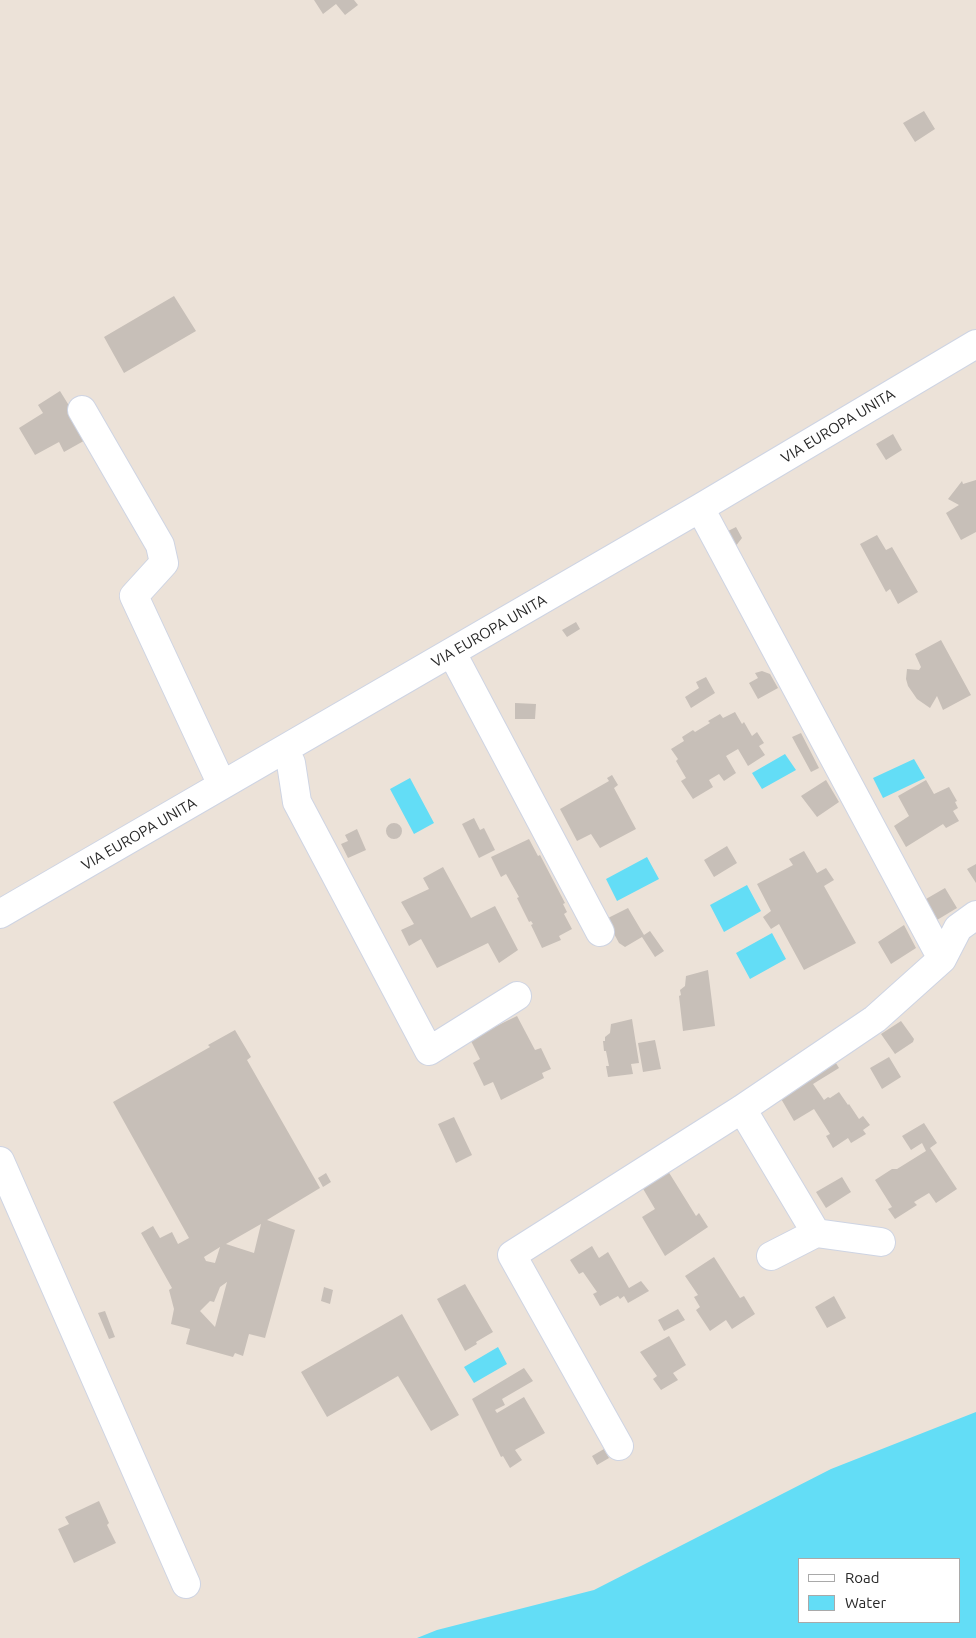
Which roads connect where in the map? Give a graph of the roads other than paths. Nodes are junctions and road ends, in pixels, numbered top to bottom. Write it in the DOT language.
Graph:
graph roads {
  1 [pos="976,344"];
  2 [pos="82,410"];
  3 [pos="700,508"];
  4 [pos="452,653"];
  5 [pos="284,750"];
  6 [pos="222,785"];
  7 [pos="0,914"];
  8 [pos="976,915"];
  9 [pos="600,932"];
  10 [pos="942,959"];
  11 [pos="517,996"];
  12 [pos="742,1109"];
  13 [pos="0,1161"];
  14 [pos="816,1232"];
  15 [pos="880,1242"];
  16 [pos="771,1256"];
  17 [pos="619,1446"];
  18 [pos="186,1584"];
  1 -- 3 [label="street, VIA EUROPA UNITA"];
  2 -- 6 [label="street"];
  3 -- 4 [label="street, VIA EUROPA UNITA"];
  3 -- 10 [label="street"];
  4 -- 5 [label="street, VIA EUROPA UNITA"];
  4 -- 9 [label="street"];
  5 -- 6 [label="street, VIA EUROPA UNITA"];
  5 -- 11 [label="street"];
  6 -- 7 [label="street, VIA EUROPA UNITA"];
  8 -- 10 [label="street"];
  10 -- 12 [label="street"];
  12 -- 14 [label="street"];
  12 -- 17 [label="street"];
  13 -- 18 [label="street"];
  14 -- 15 [label="street"];
  14 -- 16 [label="street"];
}
